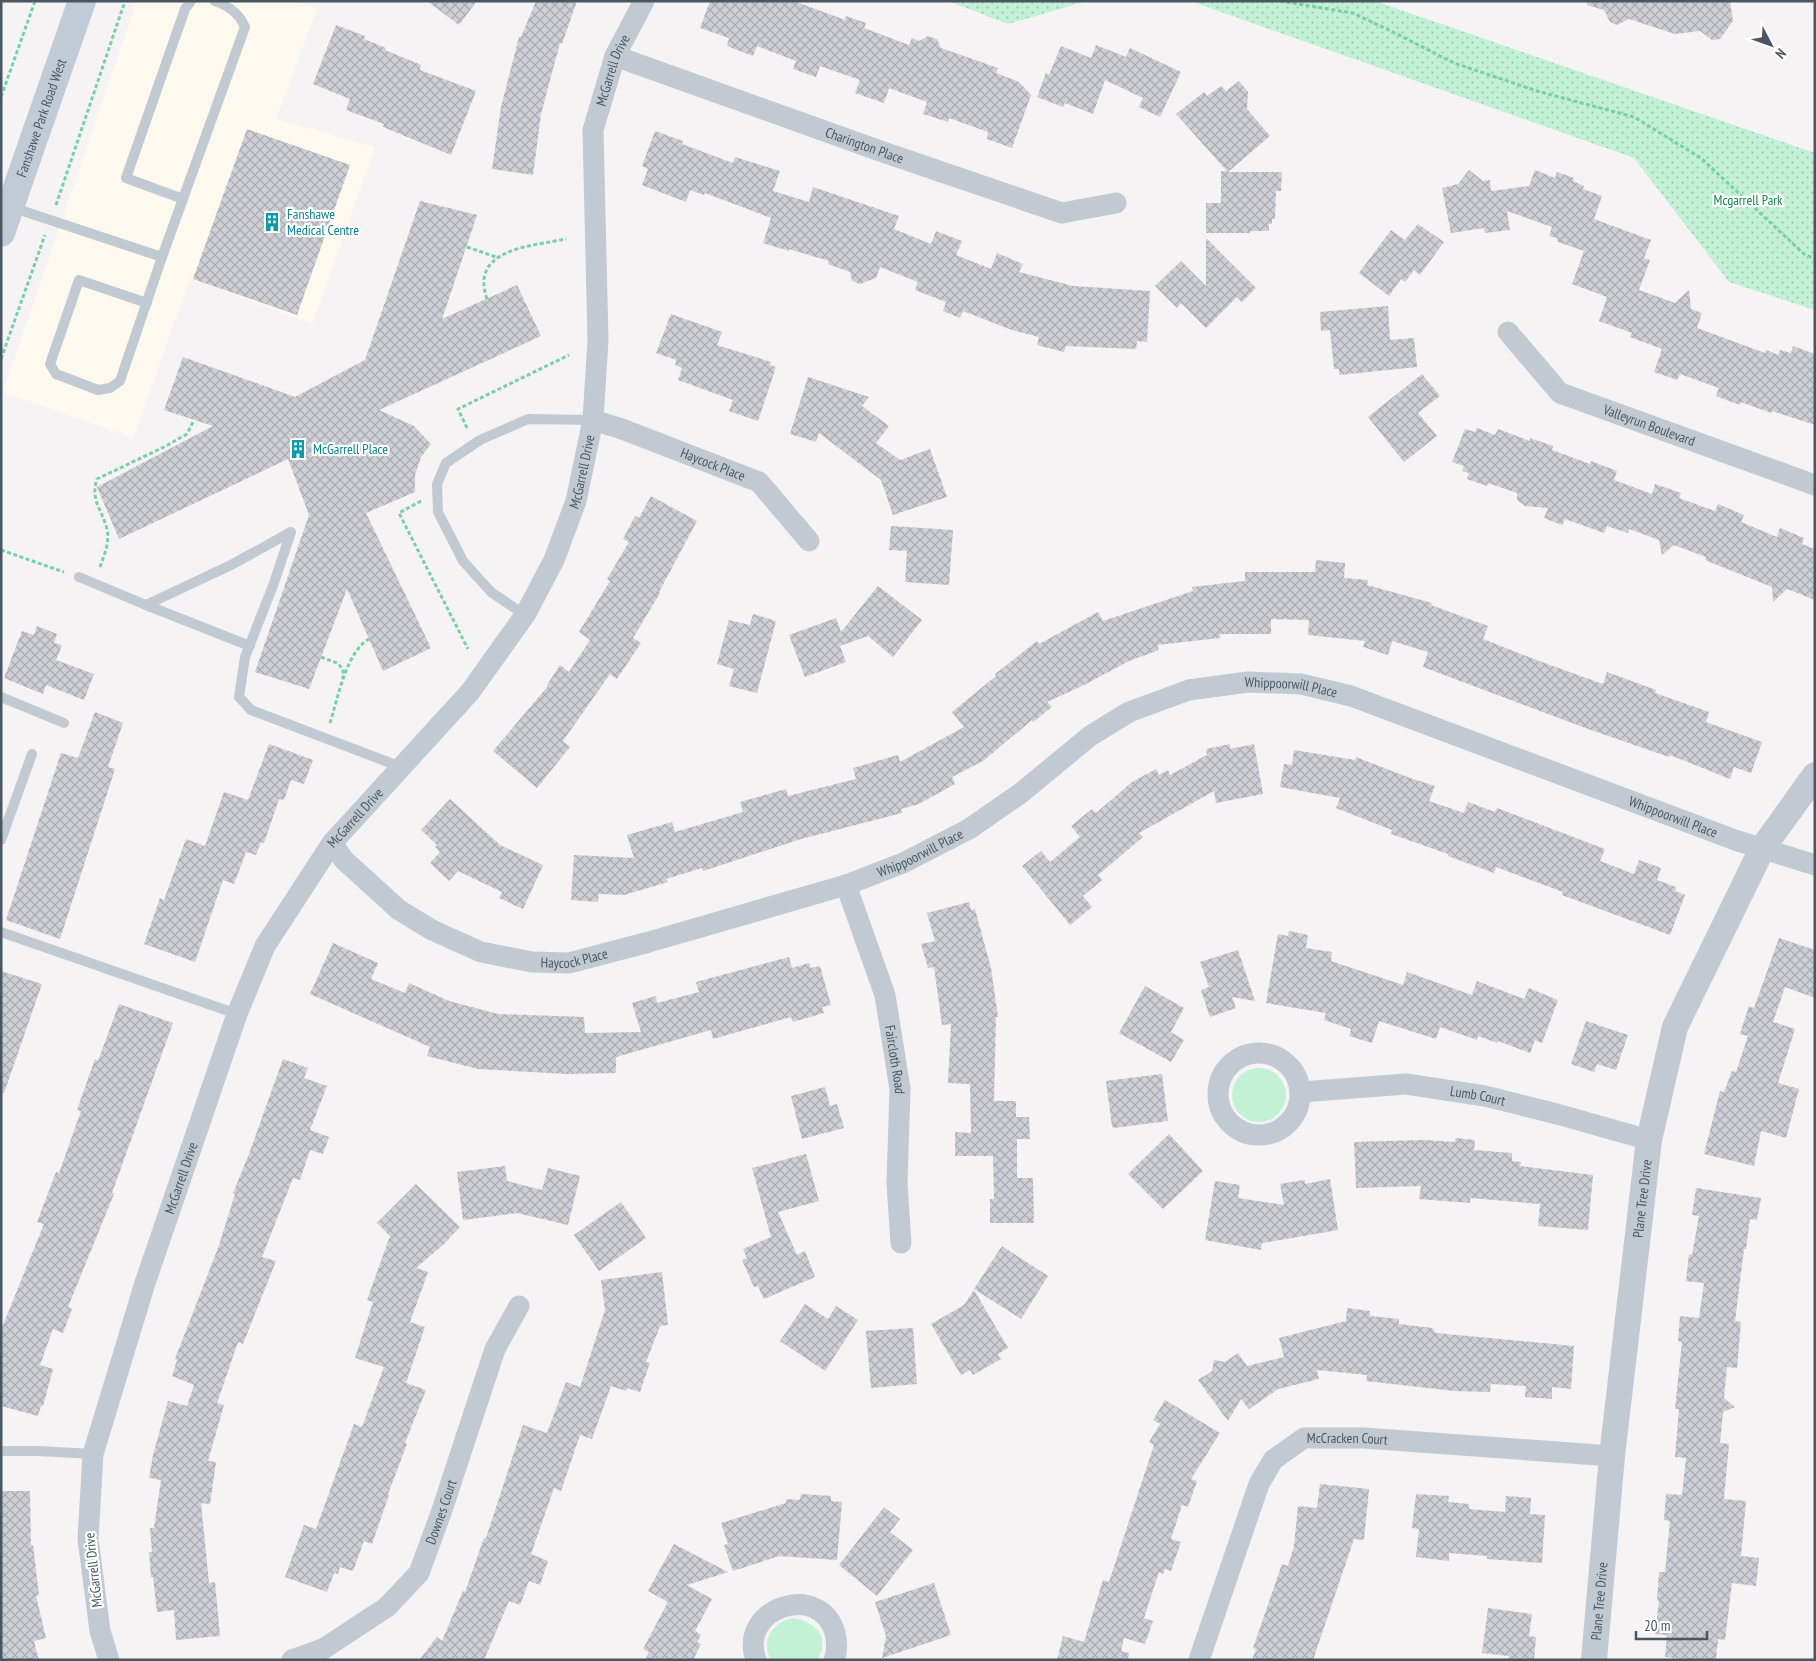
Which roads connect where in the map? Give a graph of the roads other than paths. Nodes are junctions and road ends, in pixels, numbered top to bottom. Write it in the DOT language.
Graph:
graph roads {
  1 [pos="82,1"];
  2 [pos="191,1"];
  3 [pos="215,1"];
  4 [pos="644,1"];
  5 [pos="615,56"];
  6 [pos="183,199"];
  7 [pos="1116,203"];
  8 [pos="6,205"];
  9 [pos="1,233"];
  10 [pos="162,257"];
  11 [pos="147,303"];
  12 [pos="1508,332"];
  13 [pos="593,420"];
  14 [pos="1815,485"];
  15 [pos="809,541"];
  16 [pos="79,577"];
  17 [pos="146,605"];
  18 [pos="525,615"];
  19 [pos="250,646"];
  20 [pos="1,697"];
  21 [pos="64,723"];
  22 [pos="32,754"];
  23 [pos="401,768"];
  24 [pos="1815,775"];
  25 [pos="1,840"];
  26 [pos="332,843"];
  27 [pos="1762,849"];
  28 [pos="1815,865"];
  29 [pos="846,885"];
  30 [pos="1,932"];
  31 [pos="237,1014"];
  32 [pos="1301,1092"];
  33 [pos="1649,1140"];
  34 [pos="900,1243"];
  35 [pos="518,1306"];
  36 [pos="1,1451"];
  37 [pos="93,1454"];
  38 [pos="1612,1456"];
  39 [pos="109,1660"];
  40 [pos="292,1660"];
  41 [pos="756,1660"];
  42 [pos="834,1660"];
  43 [pos="1199,1660"];
  44 [pos="1594,1660"];
  1 -- 8 [label="main road, Fanshawe Park Road West"];
  2 -- 6 [label="lane"];
  3 -- 6 [label="lane"];
  4 -- 5 [label="street, McGarrell Drive"];
  5 -- 7 [label="street, Charington Place"];
  5 -- 13 [label="street, McGarrell Drive"];
  6 -- 10 [label="lane"];
  8 -- 9 [label="main road, Fanshawe Park Road West"];
  8 -- 10 [label="lane"];
  10 -- 11 [label="lane"];
  11 -- 11 [label="lane"];
  12 -- 14 [label="street, Valleyrun Boulevard"];
  13 -- 15 [label="street, Haycock Place"];
  13 -- 18 [label="street, McGarrell Drive"];
  13 -- 18 [label="lane"];
  16 -- 17 [label="lane"];
  17 -- 19 [label="lane"];
  17 -- 19 [label="lane"];
  18 -- 23 [label="street, McGarrell Drive"];
  19 -- 23 [label="lane"];
  20 -- 21 [label="lane"];
  22 -- 25 [label="lane"];
  23 -- 26 [label="street, McGarrell Drive"];
  24 -- 27 [label="street, Plane Tree Drive"];
  26 -- 29 [label="street, Haycock Place"];
  26 -- 31 [label="street, McGarrell Drive"];
  27 -- 28 [label="street"];
  27 -- 29 [label="street, Whippoorwill Place"];
  27 -- 33 [label="street, Plane Tree Drive"];
  29 -- 34 [label="street, Faircloth Road"];
  30 -- 31 [label="lane"];
  31 -- 37 [label="street, McGarrell Drive"];
  32 -- 33 [label="street, Lumb Court"];
  33 -- 38 [label="street, Plane Tree Drive"];
  35 -- 40 [label="street, Downes Court"];
  36 -- 37 [label="lane"];
  37 -- 39 [label="street, McGarrell Drive"];
  38 -- 43 [label="street, McCracken Court"];
  38 -- 44 [label="street, Plane Tree Drive"];
  41 -- 42 [label="street"];
}
